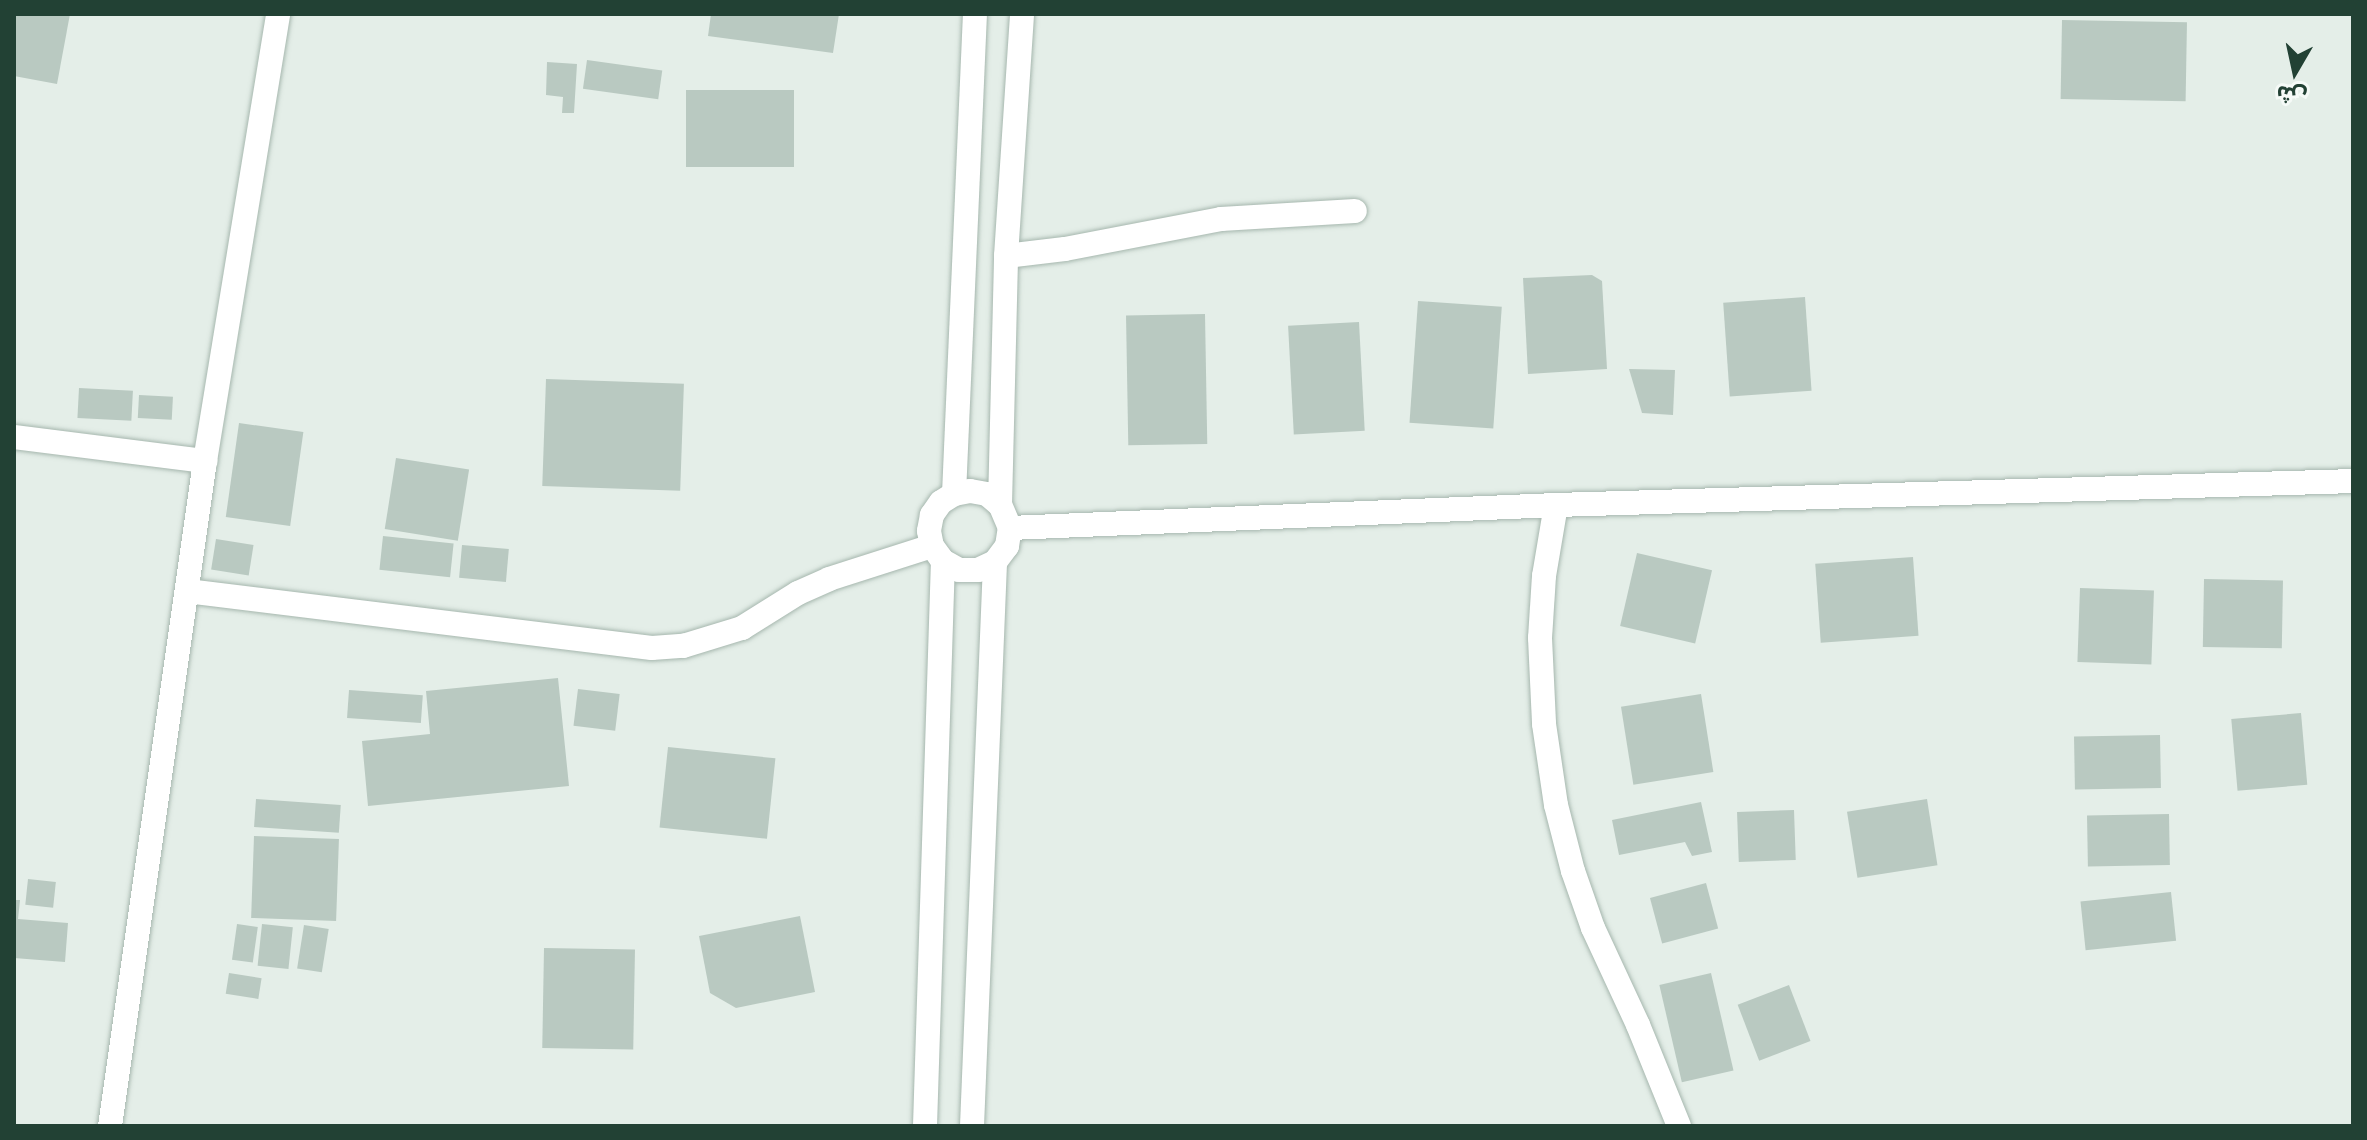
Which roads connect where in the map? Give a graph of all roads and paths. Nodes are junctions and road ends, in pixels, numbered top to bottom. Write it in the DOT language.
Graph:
graph roads {
  1 [pos="278,14"];
  2 [pos="975,14"];
  3 [pos="1022,14"];
  4 [pos="1355,211"];
  5 [pos="1006,256"];
  6 [pos="14,437"];
  7 [pos="205,461"];
  8 [pos="2353,481"];
  9 [pos="954,494"];
  10 [pos="1000,505"];
  11 [pos="1556,505"];
  12 [pos="1010,528"];
  13 [pos="937,554"];
  14 [pos="995,562"];
  15 [pos="187,591"];
  16 [pos="110,1126"];
  17 [pos="925,1126"];
  18 [pos="972,1126"];
  19 [pos="1679,1126"];
  1 -- 7 [label="street"];
  2 -- 9 [label="street"];
  3 -- 5 [label="street"];
  4 -- 5 [label="street"];
  5 -- 10 [label="street"];
  6 -- 7 [label="street"];
  7 -- 15 [label="street"];
  8 -- 11 [label="street"];
  9 -- 10 [label="street"];
  9 -- 13 [label="street"];
  10 -- 12 [label="street"];
  11 -- 12 [label="street"];
  11 -- 19 [label="street"];
  12 -- 14 [label="street"];
  13 -- 14 [label="street"];
  13 -- 15 [label="street"];
  13 -- 17 [label="street"];
  14 -- 18 [label="street"];
  15 -- 16 [label="street"];
}
